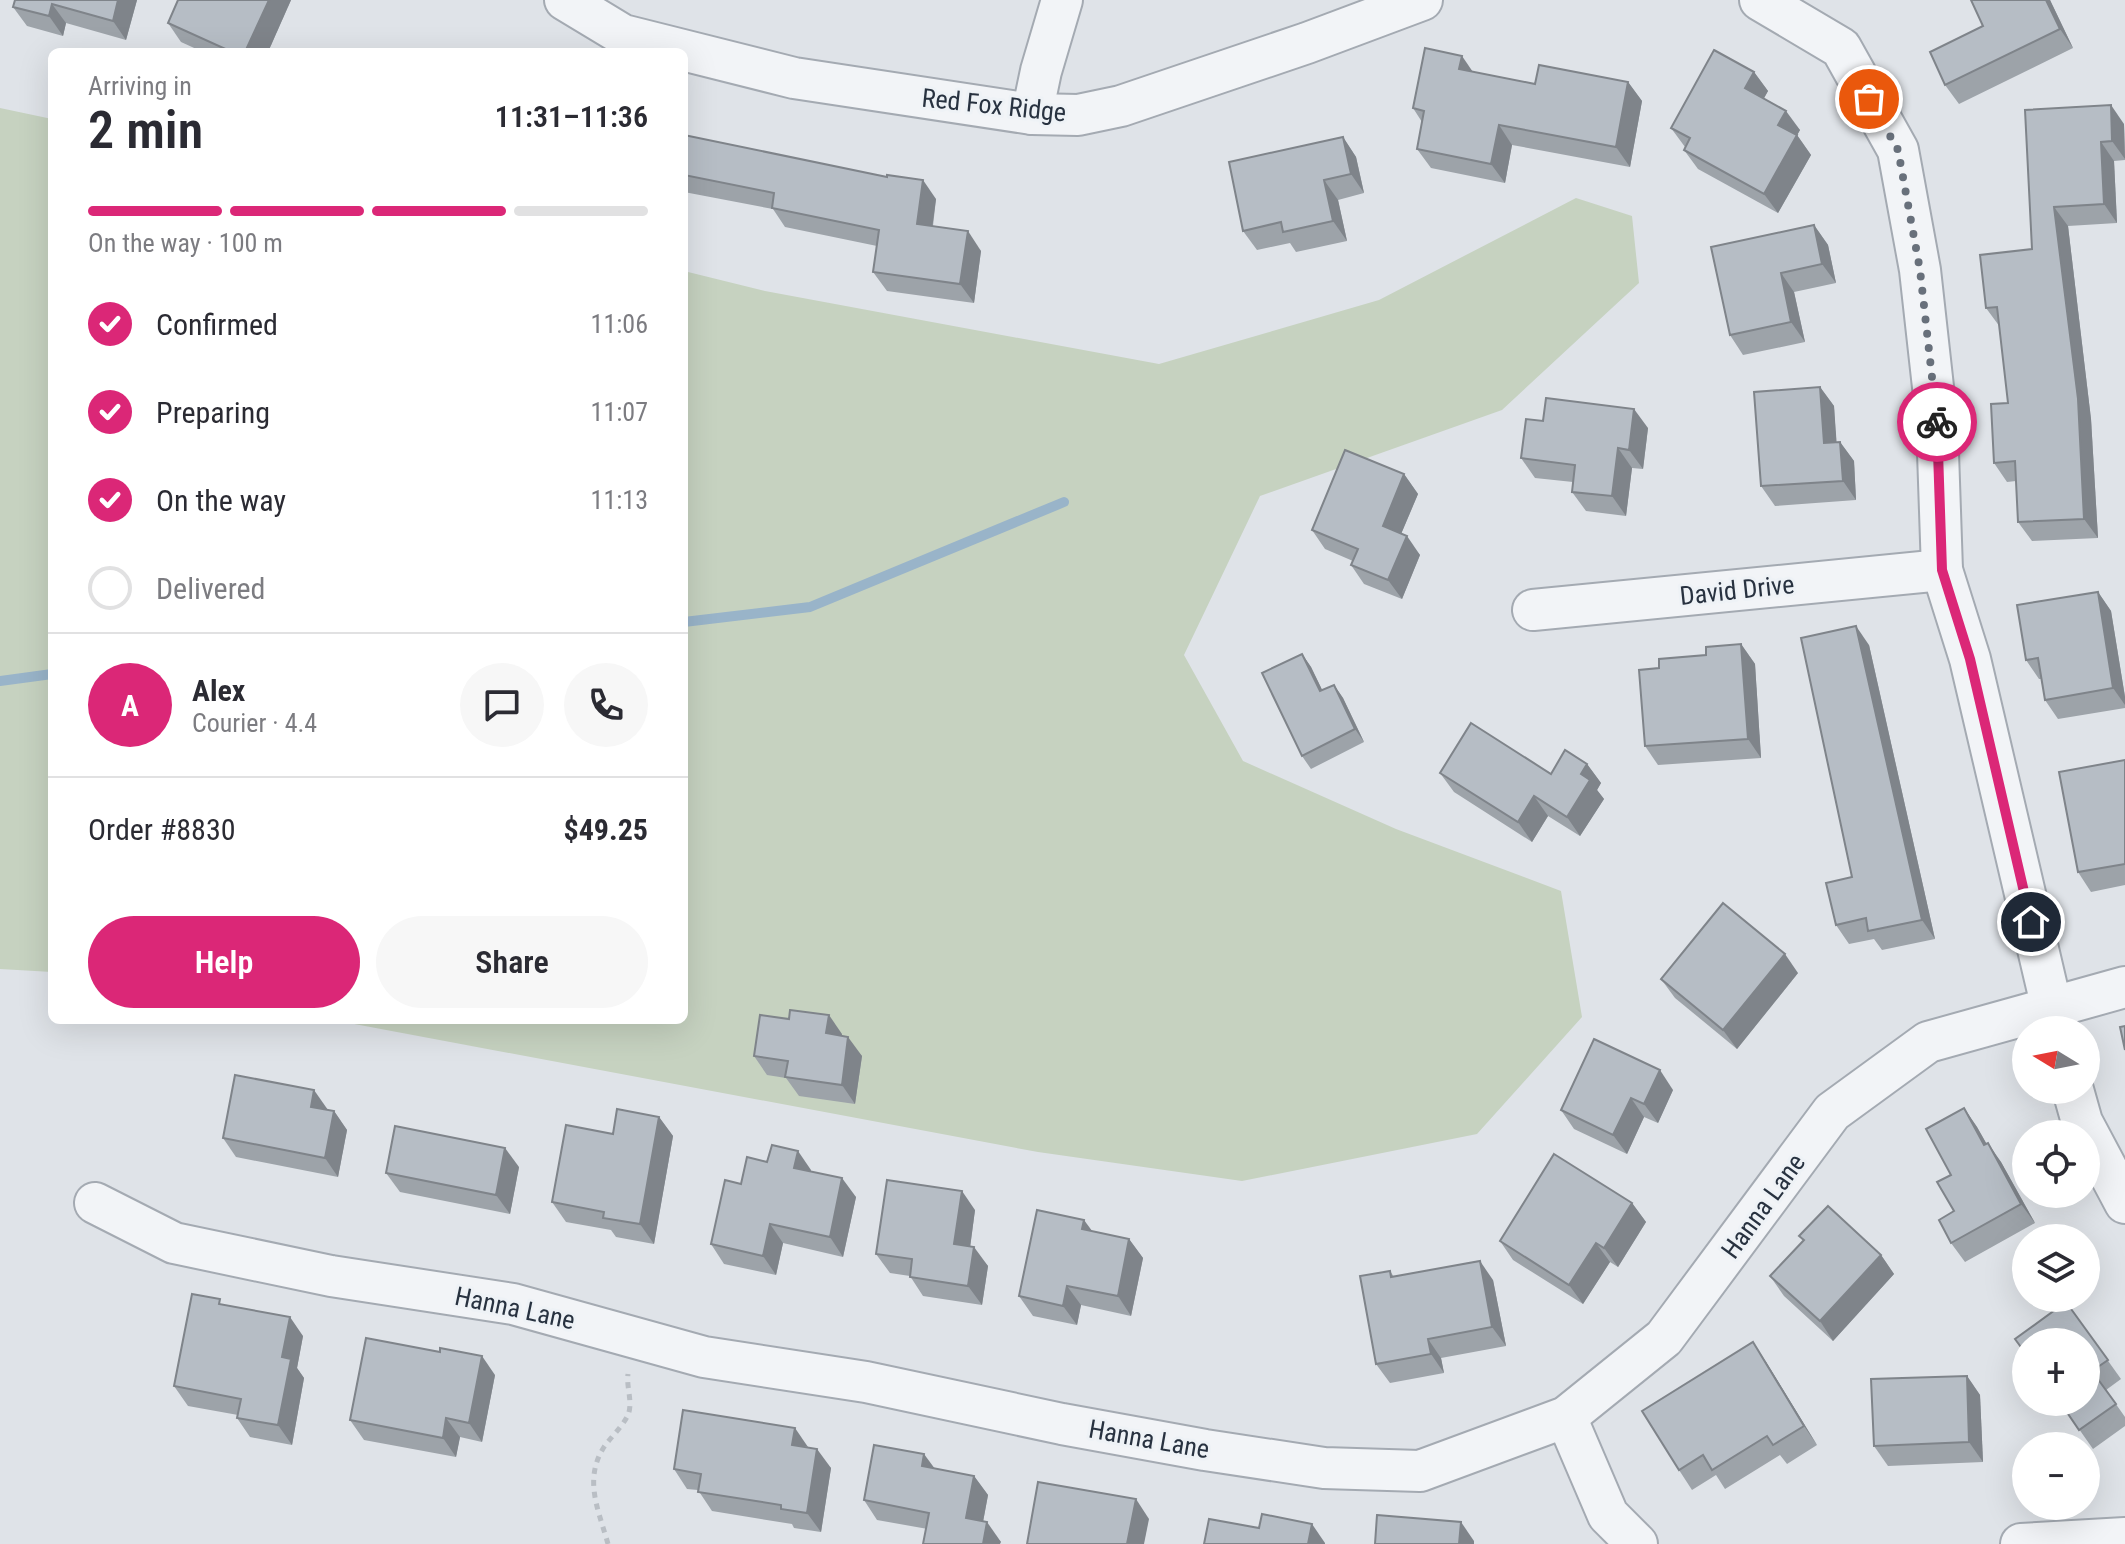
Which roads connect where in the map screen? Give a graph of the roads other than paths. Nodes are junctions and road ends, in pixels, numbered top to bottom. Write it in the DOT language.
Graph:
graph roads {
  1 [pos="565,0"];
  2 [pos="1062,0"];
  3 [pos="1422,0"];
  4 [pos="1760,0"];
  5 [pos="675,48"];
  6 [pos="688,51"];
  7 [pos="1032,114"];
  8 [pos="1942,570"];
  9 [pos="1533,610"];
  10 [pos="2125,987"];
  11 [pos="2054,1016"];
  12 [pos="2059,1016"];
  13 [pos="2012,1026"];
  14 [pos="2077,1104"];
  15 [pos="95,1203"];
  16 [pos="2125,1203"];
  17 [pos="1566,1417"];
  18 [pos="2125,1538"];
  19 [pos="1637,1544"];
  20 [pos="2021,1544"];
  1 -- 5 [label="street, Red Fox Ridge"];
  2 -- 7 [label="street"];
  3 -- 7 [label="street, Red Fox Ridge"];
  4 -- 8 [label="street"];
  6 -- 7 [label="street, Red Fox Ridge"];
  8 -- 9 [label="street, David Drive"];
  8 -- 11 [label="street"];
  10 -- 12 [label="street, Hanna Lane"];
  13 -- 17 [label="street, Hanna Lane"];
  14 -- 16 [label="street"];
  15 -- 17 [label="street, Hanna Lane"];
  17 -- 19 [label="street"];
  18 -- 20 [label="street"];
}
